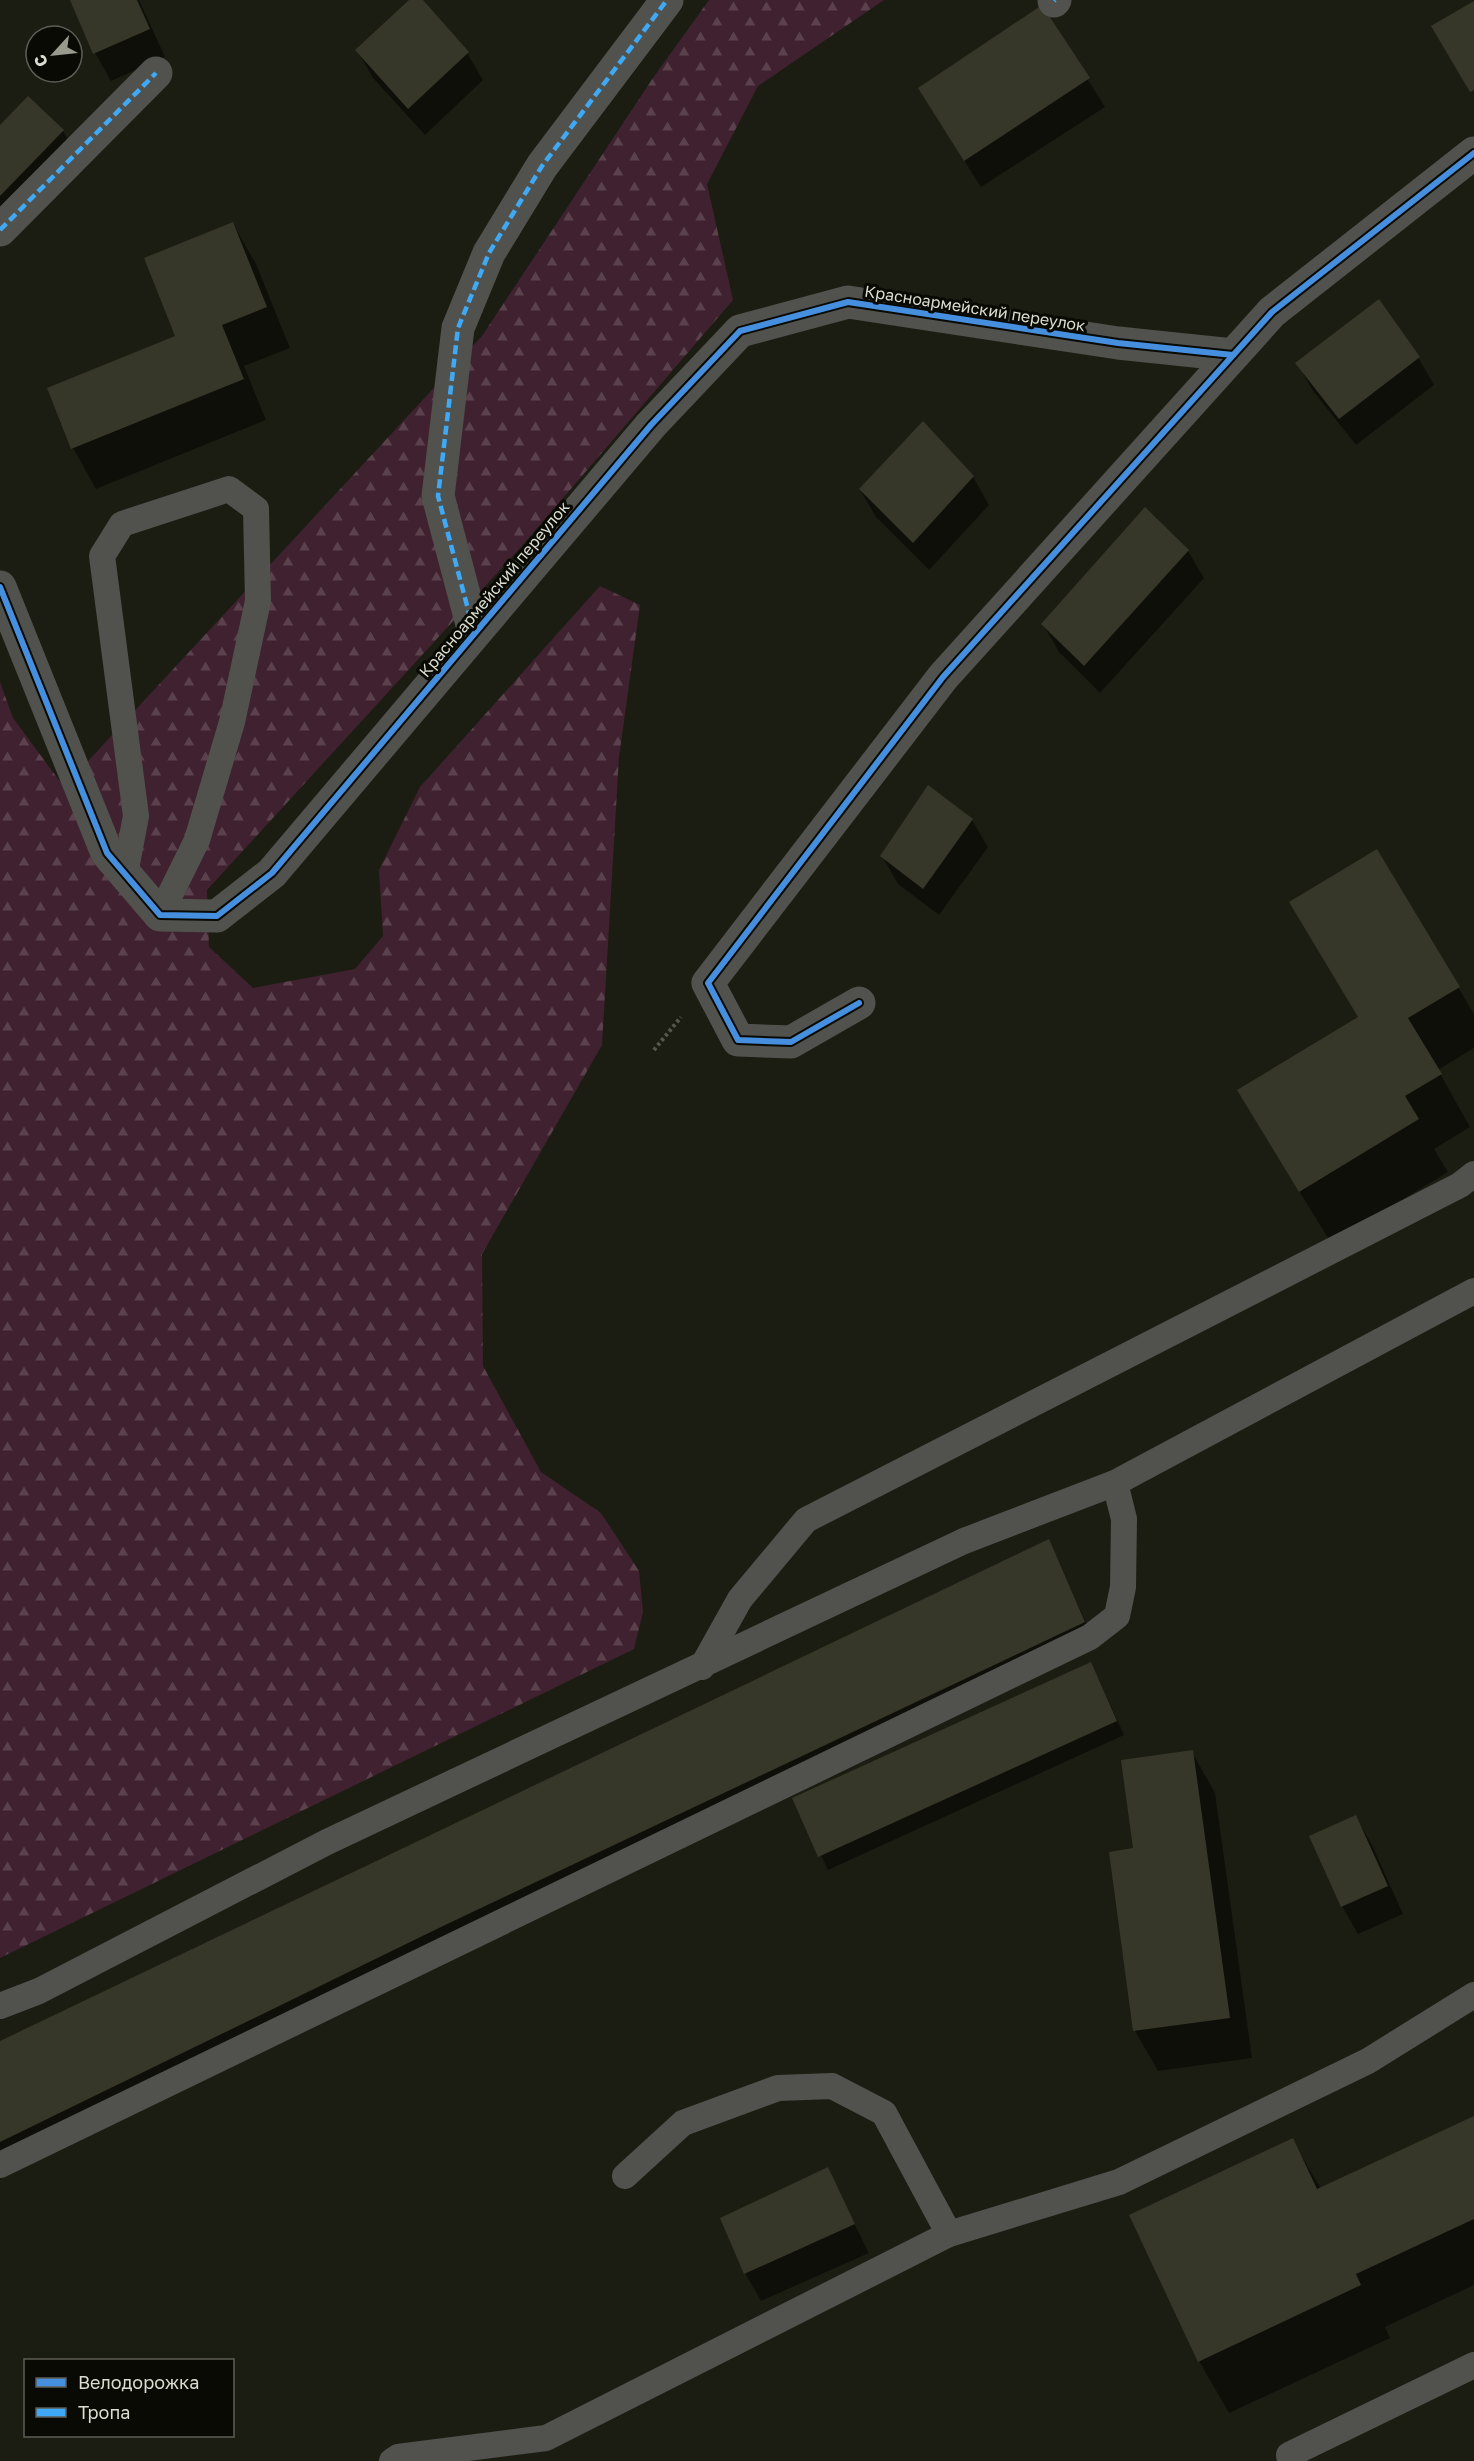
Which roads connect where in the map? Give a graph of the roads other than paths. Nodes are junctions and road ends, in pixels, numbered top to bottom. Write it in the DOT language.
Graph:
graph roads {
  1 [pos="667,0"];
  2 [pos="156,73"];
  3 [pos="1474,153"];
  4 [pos="0,230"];
  5 [pos="1233,356"];
  6 [pos="0,587"];
  7 [pos="474,632"];
  8 [pos="125,874"];
  9 [pos="160,915"];
  10 [pos="859,1003"];
  11 [pos="1474,1174"];
  12 [pos="1474,1291"];
  13 [pos="1115,1483"];
  14 [pos="702,1667"];
  15 [pos="1474,1995"];
  16 [pos="0,2006"];
  17 [pos="0,2165"];
  18 [pos="625,2176"];
  19 [pos="949,2234"];
  20 [pos="1474,2365"];
  21 [pos="1285,2459"];
  22 [pos="392,2461"];
  1 -- 7 [label="street"];
  2 -- 4 [label="street"];
  3 -- 5 [label="street"];
  5 -- 7 [label="street, Красноармейский переулок"];
  5 -- 10 [label="street"];
  6 -- 8 [label="street"];
  7 -- 9 [label="street, Красноармейский переулок"];
  8 -- 9 [label="street"];
  8 -- 9 [label="lane"];
  11 -- 14 [label="lane"];
  12 -- 13 [label="lane"];
  13 -- 14 [label="lane"];
  13 -- 17 [label="lane"];
  14 -- 16 [label="lane"];
  15 -- 19 [label="lane"];
  18 -- 19 [label="lane"];
  19 -- 22 [label="lane"];
  20 -- 21 [label="lane"];
}
